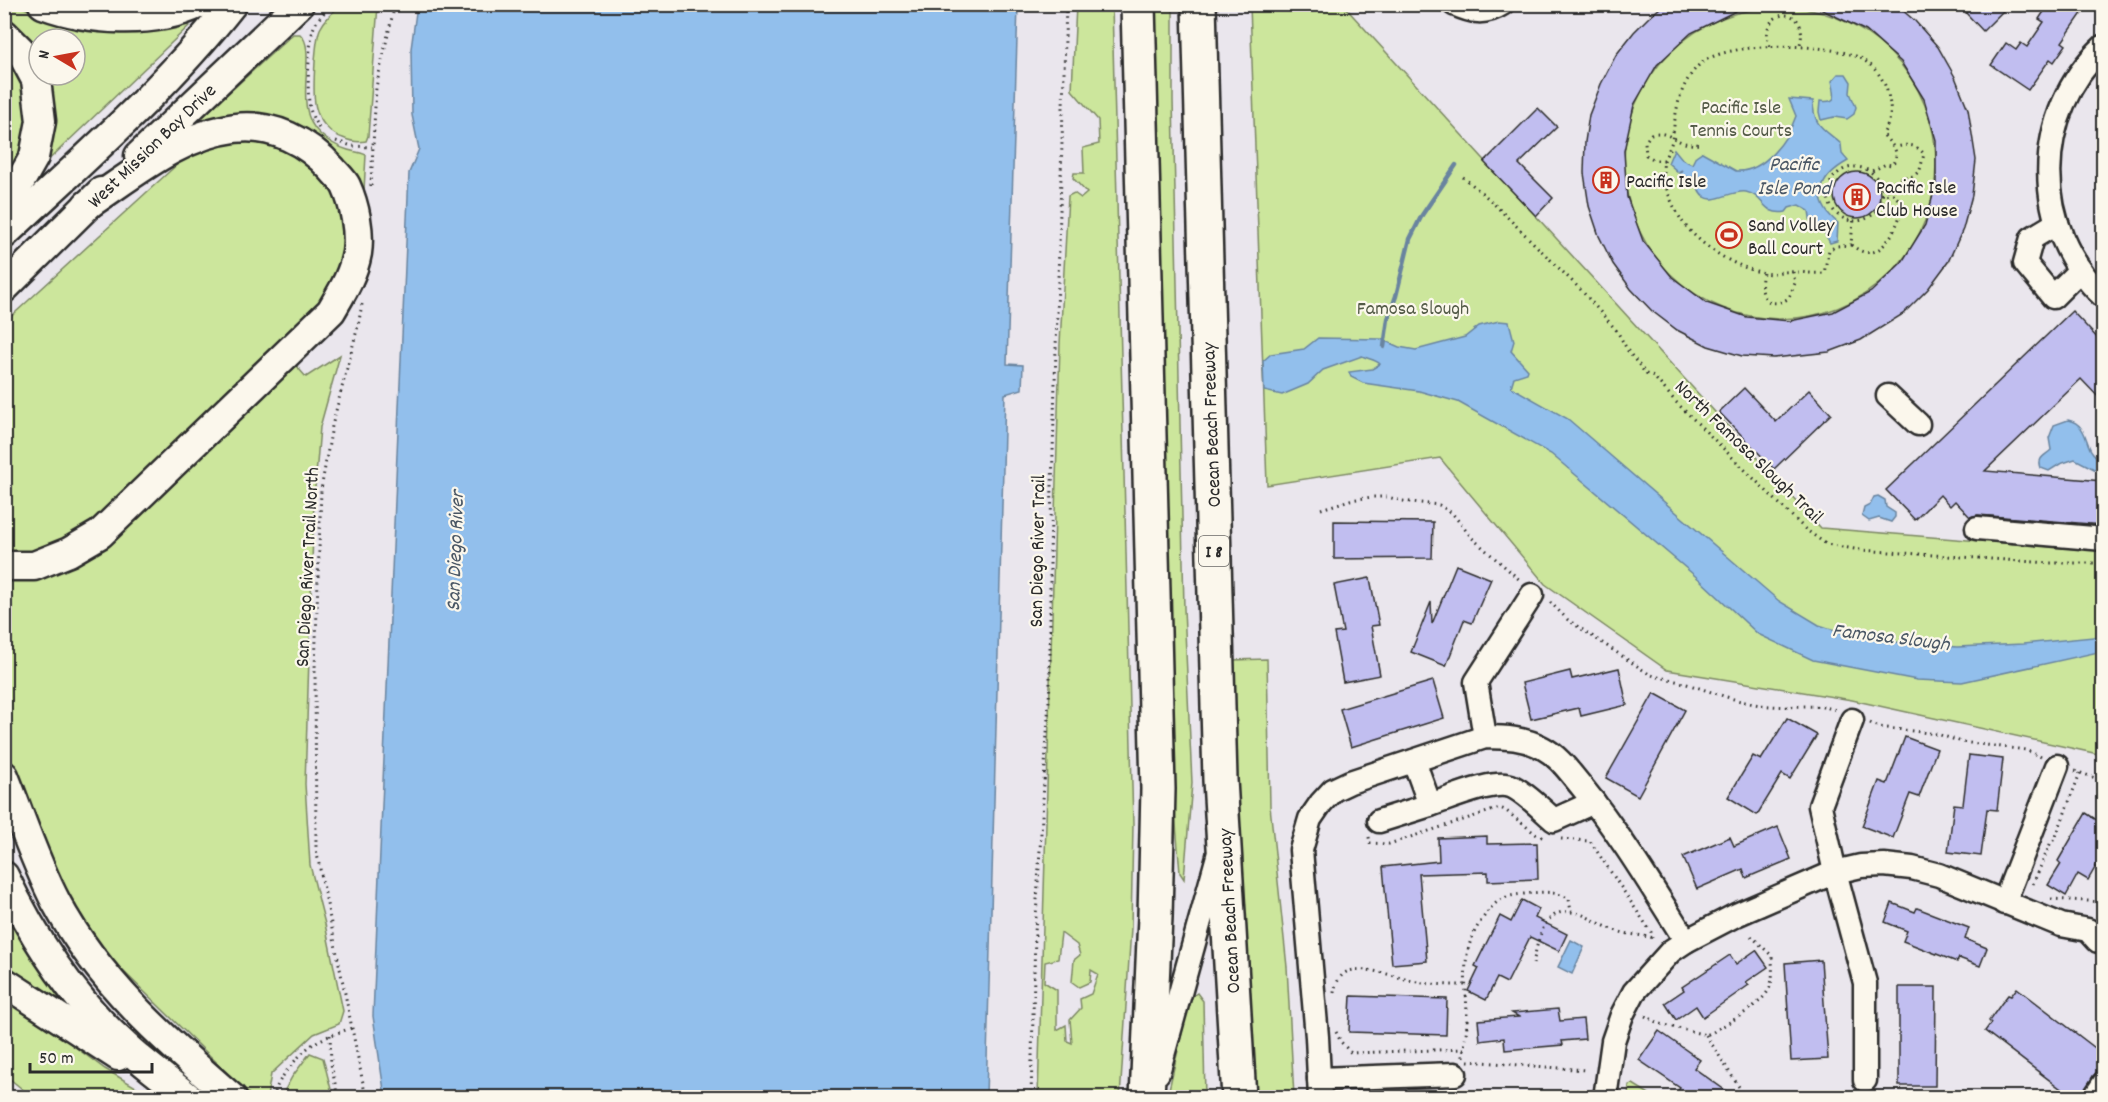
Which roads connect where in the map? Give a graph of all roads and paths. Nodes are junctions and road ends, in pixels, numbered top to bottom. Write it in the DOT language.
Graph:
graph roads {
  1 [pos="43,4"];
  2 [pos="198,4"];
  3 [pos="232,4"];
  4 [pos="299,4"];
  5 [pos="333,4"];
  6 [pos="395,4"];
  7 [pos="1066,4"];
  8 [pos="1138,4"];
  9 [pos="1199,4"];
  10 [pos="1454,4"];
  11 [pos="1502,4"];
  12 [pos="4,34"];
  13 [pos="1770,46"];
  14 [pos="2103,46"];
  15 [pos="1799,48"];
  16 [pos="322,131"];
  17 [pos="327,136"];
  18 [pos="1672,137"];
  19 [pos="1700,144"];
  20 [pos="372,147"];
  21 [pos="1896,147"];
  22 [pos="1664,160"];
  23 [pos="1870,172"];
  24 [pos="1463,177"];
  25 [pos="370,195"];
  26 [pos="1882,195"];
  27 [pos="87,205"];
  28 [pos="4,210"];
  29 [pos="1853,221"];
  30 [pos="2057,223"];
  31 [pos="4,234"];
  32 [pos="1851,245"];
  33 [pos="2080,270"];
  34 [pos="1793,272"];
  35 [pos="1763,273"];
  36 [pos="4,288"];
  37 [pos="363,296"];
  38 [pos="2103,297"];
  39 [pos="1888,396"];
  40 [pos="1918,424"];
  41 [pos="1321,509"];
  42 [pos="1977,528"];
  43 [pos="2103,539"];
  44 [pos="2103,563"];
  45 [pos="4,566"];
  46 [pos="1533,592"];
  47 [pos="1854,718"];
  48 [pos="1485,737"];
  49 [pos="1414,761"];
  50 [pos="2059,765"];
  51 [pos="2080,773"];
  52 [pos="4,776"];
  53 [pos="2103,782"];
  54 [pos="1594,802"];
  55 [pos="1430,805"];
  56 [pos="1374,826"];
  57 [pos="1224,834"];
  58 [pos="1546,838"];
  59 [pos="1556,839"];
  60 [pos="1835,872"];
  61 [pos="4,876"];
  62 [pos="2031,891"];
  63 [pos="2047,897"];
  64 [pos="2103,902"];
  65 [pos="2004,903"];
  66 [pos="1571,912"];
  67 [pos="2098,932"];
  68 [pos="1748,933"];
  69 [pos="1652,938"];
  70 [pos="1686,941"];
  71 [pos="1533,964"];
  72 [pos="4,982"];
  73 [pos="1465,985"];
  74 [pos="1332,1000"];
  75 [pos="1645,1016"];
  76 [pos="352,1028"];
  77 [pos="1336,1031"];
  78 [pos="330,1035"];
  79 [pos="1706,1035"];
  80 [pos="1464,1049"];
  81 [pos="1586,1070"];
  82 [pos="1865,1080"];
  83 [pos="1459,1082"];
  84 [pos="2103,1083"];
  85 [pos="1319,1088"];
  86 [pos="1463,1097"];
  87 [pos="1746,1097"];
  88 [pos="184,1098"];
  89 [pos="189,1098"];
  90 [pos="232,1098"];
  91 [pos="274,1098"];
  92 [pos="338,1098"];
  93 [pos="366,1098"];
  94 [pos="1031,1098"];
  95 [pos="1149,1098"];
  96 [pos="1239,1098"];
  97 [pos="1437,1098"];
  98 [pos="1605,1098"];
  99 [pos="2094,1098"];
  1 -- 2 [label="main road"];
  3 -- 31 [label="main road, West Mission Bay Drive"];
  4 -- 27 [label="main road, West Mission Bay Drive"];
  5 -- 16 [label="path"];
  6 -- 20 [label="path"];
  7 -- 94 [label="path, San Diego River Trail"];
  8 -- 95 [label="highway"];
  9 -- 57 [label="highway, Ocean Beach Freeway / I 8"];
  10 -- 11 [label="street"];
  12 -- 28 [label="main road"];
  13 -- 15 [label="path"];
  13 -- 15 [label="path"];
  13 -- 18 [label="path"];
  14 -- 30 [label="street"];
  15 -- 21 [label="path"];
  17 -- 20 [label="path"];
  18 -- 19 [label="path"];
  18 -- 22 [label="path"];
  18 -- 22 [label="path"];
  20 -- 25 [label="path"];
  21 -- 23 [label="path"];
  21 -- 26 [label="path"];
  22 -- 35 [label="path"];
  23 -- 26 [label="path"];
  23 -- 29 [label="path"];
  24 -- 44 [label="path, North Famosa Slough Trail"];
  26 -- 29 [label="path"];
  26 -- 32 [label="path"];
  27 -- 36 [label="main road, West Mission Bay Drive"];
  27 -- 45 [label="main road"];
  29 -- 32 [label="path"];
  30 -- 33 [label="street"];
  30 -- 33 [label="street"];
  32 -- 34 [label="path"];
  33 -- 38 [label="street"];
  34 -- 35 [label="path"];
  34 -- 35 [label="path"];
  37 -- 76 [label="path, San Diego River Trail North"];
  39 -- 40 [label="street"];
  41 -- 46 [label="path"];
  42 -- 43 [label="street"];
  46 -- 47 [label="path"];
  46 -- 48 [label="street"];
  47 -- 50 [label="path"];
  47 -- 60 [label="street"];
  48 -- 49 [label="street"];
  48 -- 54 [label="street"];
  49 -- 55 [label="street"];
  49 -- 85 [label="street"];
  50 -- 51 [label="path"];
  50 -- 65 [label="street"];
  51 -- 53 [label="path"];
  51 -- 62 [label="path"];
  52 -- 90 [label="main road"];
  54 -- 55 [label="street"];
  54 -- 70 [label="street"];
  55 -- 56 [label="street"];
  56 -- 58 [label="path"];
  57 -- 95 [label="street"];
  57 -- 96 [label="highway, Ocean Beach Freeway / I 8"];
  59 -- 69 [label="path"];
  60 -- 65 [label="street"];
  60 -- 70 [label="street"];
  60 -- 82 [label="street"];
  61 -- 89 [label="main road"];
  63 -- 64 [label="path"];
  65 -- 67 [label="street"];
  66 -- 69 [label="path"];
  66 -- 71 [label="path"];
  66 -- 73 [label="path"];
  68 -- 79 [label="path"];
  69 -- 70 [label="path"];
  70 -- 98 [label="street"];
  72 -- 88 [label="main road"];
  73 -- 74 [label="path"];
  73 -- 80 [label="path"];
  75 -- 79 [label="path"];
  76 -- 78 [label="path"];
  76 -- 93 [label="path, San Diego River Trail North"];
  77 -- 80 [label="path"];
  78 -- 91 [label="path"];
  78 -- 92 [label="path"];
  79 -- 87 [label="path"];
  80 -- 81 [label="path"];
  83 -- 85 [label="street"];
  83 -- 86 [label="path"];
  84 -- 99 [label="street"];
  86 -- 97 [label="path"];
}
